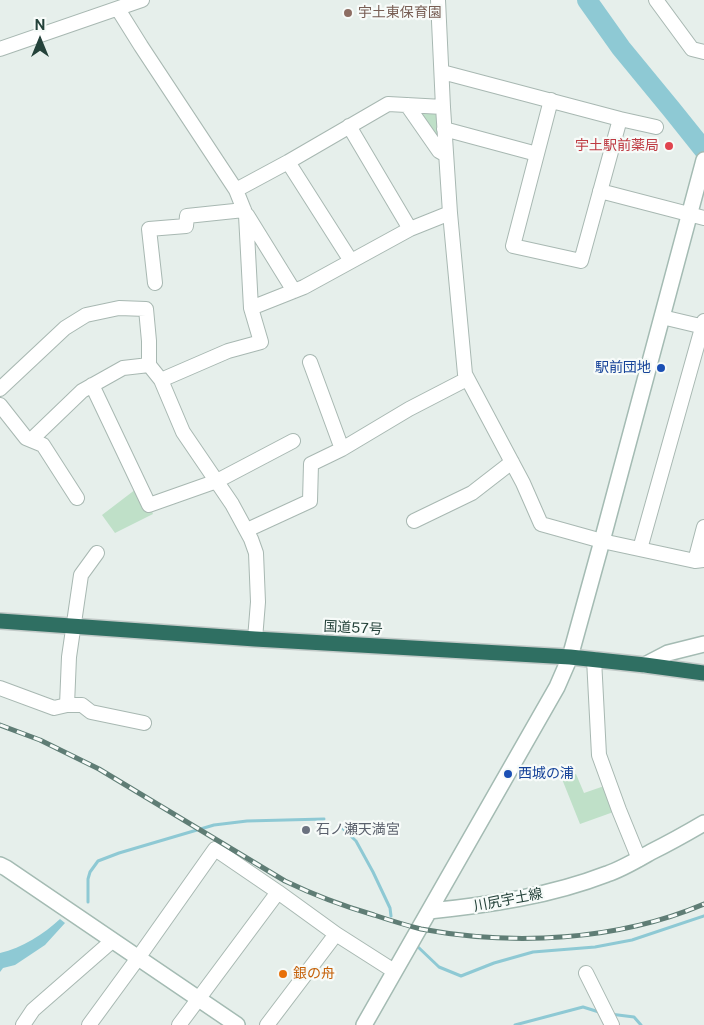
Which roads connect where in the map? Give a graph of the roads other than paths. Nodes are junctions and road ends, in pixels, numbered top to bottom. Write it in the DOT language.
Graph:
graph roads {
  1 [pos="142,0"];
  2 [pos="438,0"];
  3 [pos="656,0"];
  4 [pos="119,8"];
  5 [pos="0,49"];
  6 [pos="704,52"];
  7 [pos="442,72"];
  8 [pos="551,100"];
  9 [pos="407,105"];
  10 [pos="443,107"];
  11 [pos="620,119"];
  12 [pos="349,126"];
  13 [pos="656,127"];
  14 [pos="444,129"];
  15 [pos="537,154"];
  16 [pos="446,155"];
  17 [pos="704,161"];
  18 [pos="288,162"];
  19 [pos="236,190"];
  20 [pos="600,191"];
  21 [pos="245,212"];
  22 [pos="450,213"];
  23 [pos="697,216"];
  24 [pos="410,229"];
  25 [pos="351,262"];
  26 [pos="156,282"];
  27 [pos="294,291"];
  28 [pos="251,308"];
  29 [pos="662,317"];
  30 [pos="703,325"];
  31 [pos="310,362"];
  32 [pos="150,365"];
  33 [pos="467,379"];
  34 [pos="161,380"];
  35 [pos="92,385"];
  36 [pos="0,389"];
  37 [pos="0,405"];
  38 [pos="32,440"];
  39 [pos="293,441"];
  40 [pos="342,449"];
  41 [pos="512,462"];
  42 [pos="217,481"];
  43 [pos="77,498"];
  44 [pos="414,521"];
  45 [pos="704,527"];
  46 [pos="247,530"];
  47 [pos="602,542"];
  48 [pos="640,549"];
  49 [pos="97,553"];
  50 [pos="700,560"];
  51 [pos="0,621"];
  52 [pos="73,626"];
  53 [pos="255,639"];
  54 [pos="704,644"];
  55 [pos="570,657"];
  56 [pos="594,659"];
  57 [pos="645,665"];
  58 [pos="704,673"];
  59 [pos="0,688"];
  60 [pos="67,705"];
  61 [pos="144,723"];
  62 [pos="704,823"];
  63 [pos="639,859"];
  64 [pos="0,865"];
  65 [pos="278,892"];
  66 [pos="429,911"];
  67 [pos="336,934"];
  68 [pos="112,941"];
  69 [pos="138,958"];
  70 [pos="394,972"];
  71 [pos="586,973"];
  72 [pos="199,999"];
  73 [pos="23,1025"];
  74 [pos="89,1025"];
  75 [pos="179,1025"];
  76 [pos="237,1025"];
  77 [pos="268,1025"];
  78 [pos="364,1025"];
  79 [pos="612,1025"];
  1 -- 4 [label="street"];
  2 -- 7 [label="street"];
  3 -- 6 [label="street"];
  4 -- 5 [label="street"];
  4 -- 19 [label="street"];
  7 -- 8 [label="street"];
  7 -- 10 [label="street"];
  8 -- 11 [label="street"];
  8 -- 15 [label="street"];
  9 -- 10 [label="street"];
  9 -- 12 [label="street"];
  9 -- 16 [label="street"];
  10 -- 14 [label="street"];
  11 -- 13 [label="street"];
  11 -- 20 [label="street"];
  12 -- 18 [label="street"];
  12 -- 24 [label="street"];
  14 -- 15 [label="street"];
  14 -- 16 [label="street"];
  15 -- 20 [label="street"];
  16 -- 22 [label="street"];
  17 -- 23 [label="street"];
  18 -- 19 [label="street"];
  18 -- 25 [label="street"];
  19 -- 21 [label="street"];
  20 -- 23 [label="street"];
  21 -- 26 [label="street"];
  21 -- 27 [label="street"];
  21 -- 28 [label="street"];
  22 -- 24 [label="street"];
  22 -- 33 [label="street"];
  23 -- 29 [label="street"];
  24 -- 25 [label="street"];
  25 -- 27 [label="street"];
  27 -- 28 [label="street"];
  28 -- 34 [label="street"];
  29 -- 30 [label="street"];
  29 -- 47 [label="street"];
  30 -- 48 [label="street"];
  31 -- 40 [label="street"];
  32 -- 34 [label="street"];
  32 -- 35 [label="street"];
  32 -- 36 [label="street"];
  33 -- 40 [label="street"];
  33 -- 41 [label="street"];
  34 -- 42 [label="street"];
  35 -- 38 [label="street"];
  35 -- 42 [label="street"];
  37 -- 38 [label="street"];
  38 -- 43 [label="street"];
  39 -- 42 [label="street"];
  40 -- 46 [label="street"];
  41 -- 44 [label="street"];
  41 -- 47 [label="street"];
  42 -- 46 [label="street"];
  45 -- 50 [label="street"];
  46 -- 53 [label="street"];
  47 -- 48 [label="street"];
  47 -- 55 [label="street"];
  48 -- 50 [label="street"];
  49 -- 52 [label="street"];
  51 -- 52 [label="highway, 国道57号"];
  52 -- 53 [label="highway, 国道57号"];
  52 -- 60 [label="street"];
  53 -- 55 [label="highway, 国道57号"];
  54 -- 57 [label="street"];
  55 -- 56 [label="highway, 国道57号"];
  55 -- 66 [label="street"];
  56 -- 57 [label="highway, 国道57号"];
  56 -- 63 [label="street"];
  57 -- 58 [label="highway, 国道57号"];
  59 -- 60 [label="street"];
  60 -- 61 [label="street"];
  62 -- 63 [label="street, 川尻宇土線"];
  63 -- 66 [label="street, 川尻宇土線"];
  64 -- 68 [label="street"];
  65 -- 67 [label="street"];
  65 -- 69 [label="street"];
  65 -- 72 [label="street"];
  66 -- 70 [label="street"];
  67 -- 70 [label="street"];
  67 -- 77 [label="street"];
  68 -- 69 [label="street"];
  68 -- 73 [label="street"];
  69 -- 72 [label="street"];
  69 -- 74 [label="street"];
  70 -- 78 [label="street"];
  71 -- 79 [label="street"];
  72 -- 75 [label="street"];
  72 -- 76 [label="street"];
}
